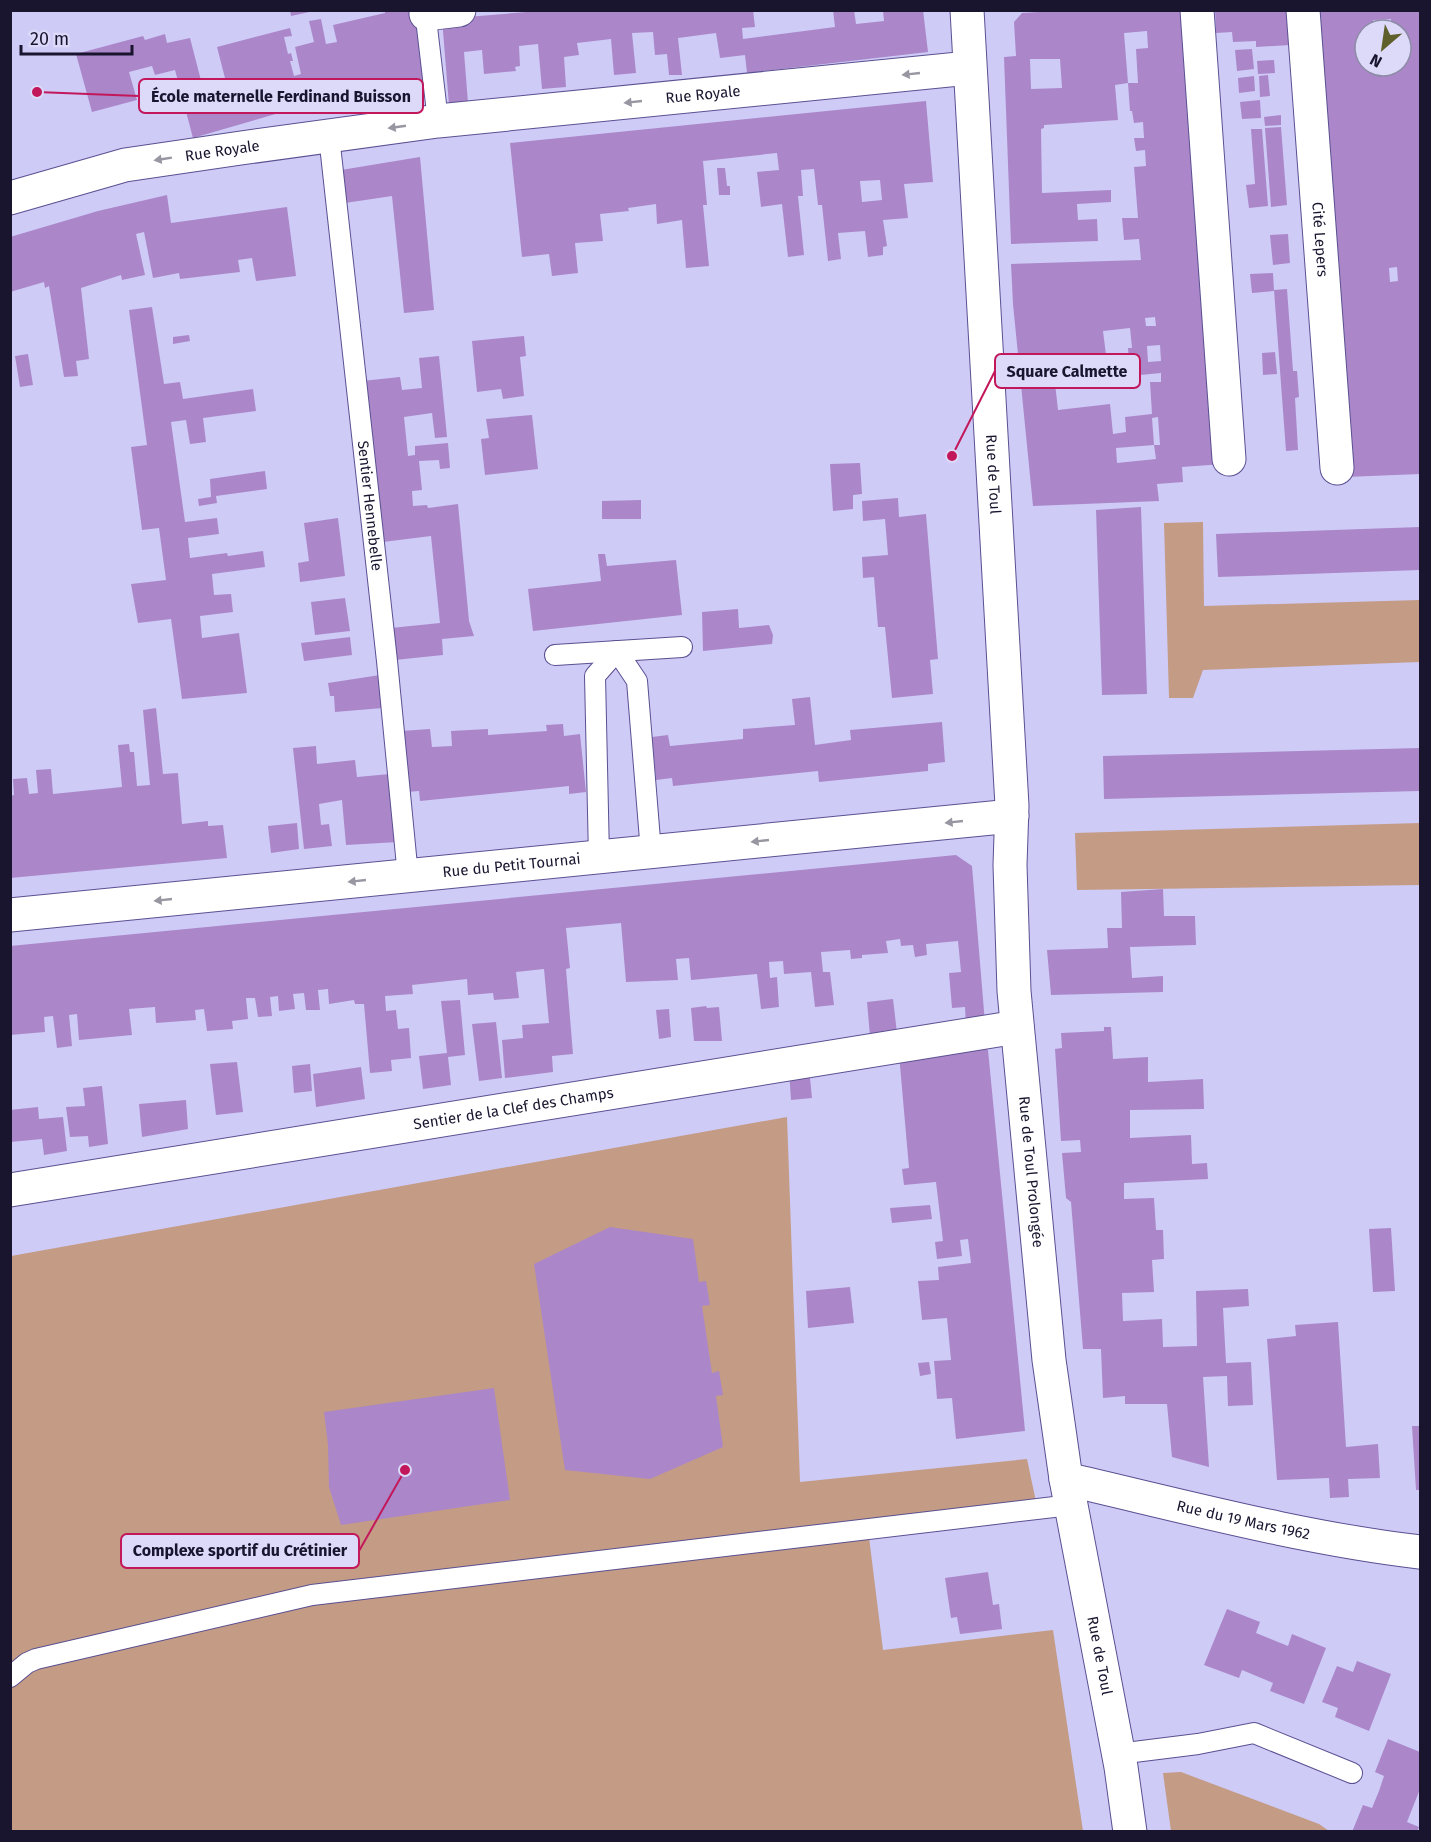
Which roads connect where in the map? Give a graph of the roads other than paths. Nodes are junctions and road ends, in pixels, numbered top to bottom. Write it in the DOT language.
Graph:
graph roads {
  1 [pos="459,10"];
  2 [pos="967,10"];
  3 [pos="1197,10"];
  4 [pos="1303,10"];
  5 [pos="426,12"];
  6 [pos="969,68"];
  7 [pos="438,121"];
  8 [pos="329,136"];
  9 [pos="10,198"];
  10 [pos="1228,459"];
  11 [pos="1337,468"];
  12 [pos="682,647"];
  13 [pos="617,651"];
  14 [pos="555,655"];
  15 [pos="1012,816"];
  16 [pos="651,852"];
  17 [pos="599,857"];
  18 [pos="1010,865"];
  19 [pos="408,876"];
  20 [pos="10,915"];
  21 [pos="1017,1027"];
  22 [pos="10,1190"];
  23 [pos="1068,1492"];
  24 [pos="1420,1552"];
  25 [pos="10,1677"];
  26 [pos="1118,1754"];
  27 [pos="1352,1773"];
  28 [pos="1130,1832"];
  1 -- 5 [label="street"];
  2 -- 6 [label="street, Rue de Toul"];
  3 -- 10 [label="street"];
  4 -- 11 [label="street, Cité Lepers"];
  5 -- 7 [label="lane"];
  6 -- 7 [label="street, Rue Royale, one-way"];
  6 -- 15 [label="street, Rue de Toul"];
  7 -- 8 [label="street, Rue Royale, one-way"];
  8 -- 9 [label="street, Rue Royale, one-way"];
  8 -- 19 [label="lane, Sentier Hennebelle"];
  12 -- 13 [label="lane"];
  13 -- 14 [label="lane"];
  13 -- 16 [label="lane"];
  13 -- 17 [label="lane"];
  15 -- 16 [label="street, Rue du Petit Tournai, one-way"];
  15 -- 18 [label="street, Rue de Toul"];
  16 -- 17 [label="street, Rue du Petit Tournai"];
  17 -- 19 [label="street, Rue du Petit Tournai"];
  18 -- 21 [label="street, Rue de Toul Prolongée"];
  19 -- 20 [label="street, Rue du Petit Tournai, one-way"];
  21 -- 22 [label="street, Sentier de la Clef des Champs"];
  21 -- 23 [label="street, Rue de Toul Prolongée"];
  23 -- 24 [label="street, Rue du 19 Mars 1962"];
  23 -- 25 [label="lane"];
  23 -- 26 [label="street, Rue de Toul"];
  26 -- 27 [label="lane"];
  26 -- 28 [label="street, Rue de Toul"];
}
